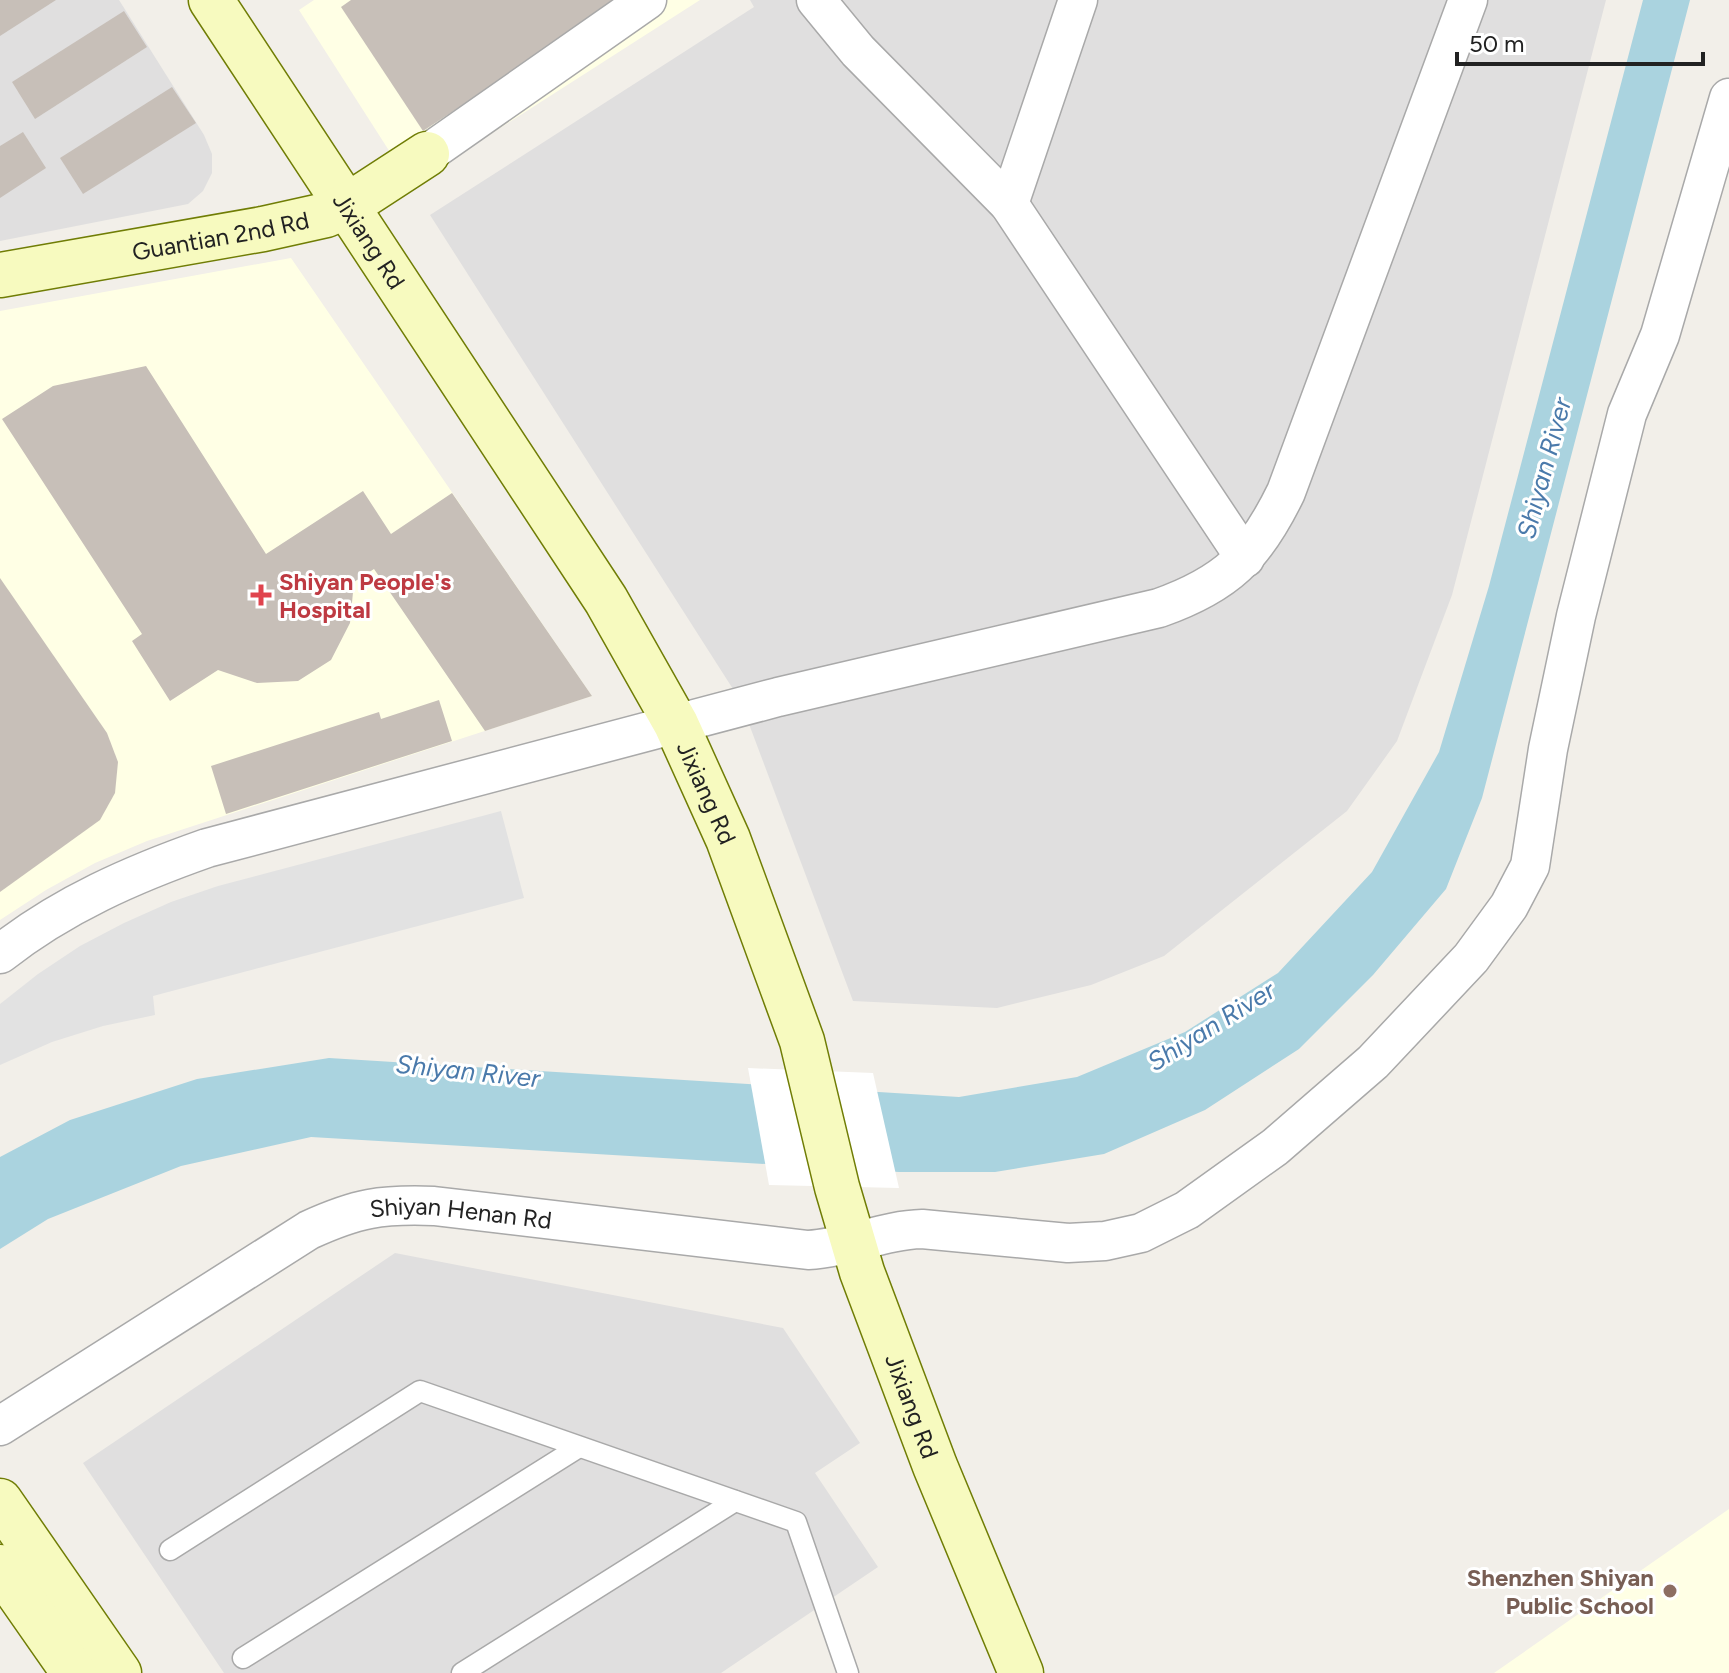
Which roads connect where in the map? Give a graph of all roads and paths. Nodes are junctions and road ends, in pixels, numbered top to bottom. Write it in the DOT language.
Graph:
graph roads {
  1 [pos="211,0"];
  2 [pos="647,0"];
  3 [pos="816,0"];
  4 [pos="1078,0"];
  5 [pos="1468,0"];
  6 [pos="1729,98"];
  7 [pos="427,154"];
  8 [pos="1009,204"];
  9 [pos="347,206"];
  10 [pos="0,275"];
  11 [pos="1245,558"];
  12 [pos="676,724"];
  13 [pos="0,954"];
  14 [pos="853,1244"];
  15 [pos="0,1426"];
  16 [pos="579,1447"];
  17 [pos="0,1501"];
  18 [pos="735,1501"];
  19 [pos="170,1550"];
  20 [pos="0,1567"];
  21 [pos="243,1658"];
  22 [pos="74,1673"];
  23 [pos="119,1673"];
  24 [pos="462,1673"];
  25 [pos="848,1673"];
  26 [pos="1021,1673"];
  1 -- 9 [label="street, Jixiang Rd"];
  2 -- 7 [label="street"];
  3 -- 8 [label="street"];
  4 -- 8 [label="street"];
  5 -- 11 [label="street"];
  6 -- 14 [label="street, Shiyan Henan Rd"];
  7 -- 9 [label="street, Guantian 2nd Rd"];
  8 -- 11 [label="street"];
  9 -- 10 [label="street, Guantian 2nd Rd"];
  9 -- 12 [label="street, Jixiang Rd"];
  11 -- 12 [label="street"];
  12 -- 13 [label="street"];
  12 -- 14 [label="street, Jixiang Rd"];
  14 -- 15 [label="street, Shiyan Henan Rd"];
  14 -- 26 [label="street, Jixiang Rd"];
  16 -- 18 [label="lane"];
  16 -- 19 [label="lane"];
  16 -- 21 [label="lane"];
  17 -- 23 [label="street"];
  18 -- 24 [label="lane"];
  18 -- 25 [label="lane"];
  20 -- 22 [label="street"];
}
